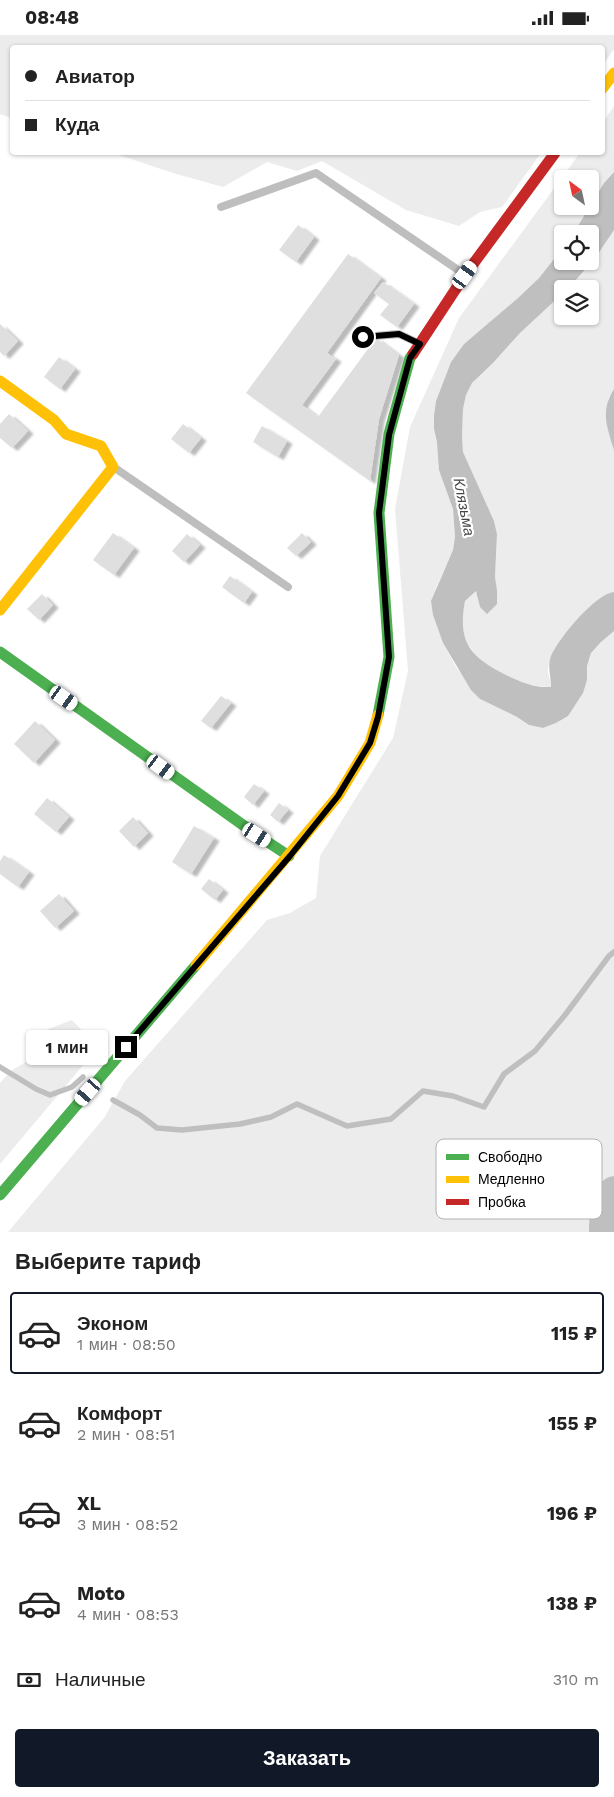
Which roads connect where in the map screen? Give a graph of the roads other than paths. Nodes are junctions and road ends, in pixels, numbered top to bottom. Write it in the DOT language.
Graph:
graph roads {
  1 [pos="614,73"];
  2 [pos="605,85"];
  3 [pos="555,155"];
  4 [pos="221,207"];
  5 [pos="465,275"];
  6 [pos="363,337"];
  7 [pos="420,344"];
  8 [pos="0,381"];
  9 [pos="113,467"];
  10 [pos="288,587"];
  11 [pos="0,610"];
  12 [pos="0,652"];
  13 [pos="290,856"];
  14 [pos="0,1195"];
  1 -- 2 [label="street"];
  3 -- 5 [label="street"];
  4 -- 5 [label="lane"];
  5 -- 7 [label="street"];
  6 -- 7 [label="lane"];
  7 -- 13 [label="street"];
  8 -- 9 [label="street"];
  9 -- 10 [label="lane"];
  9 -- 11 [label="street"];
  12 -- 13 [label="street"];
  13 -- 14 [label="street"];
}
